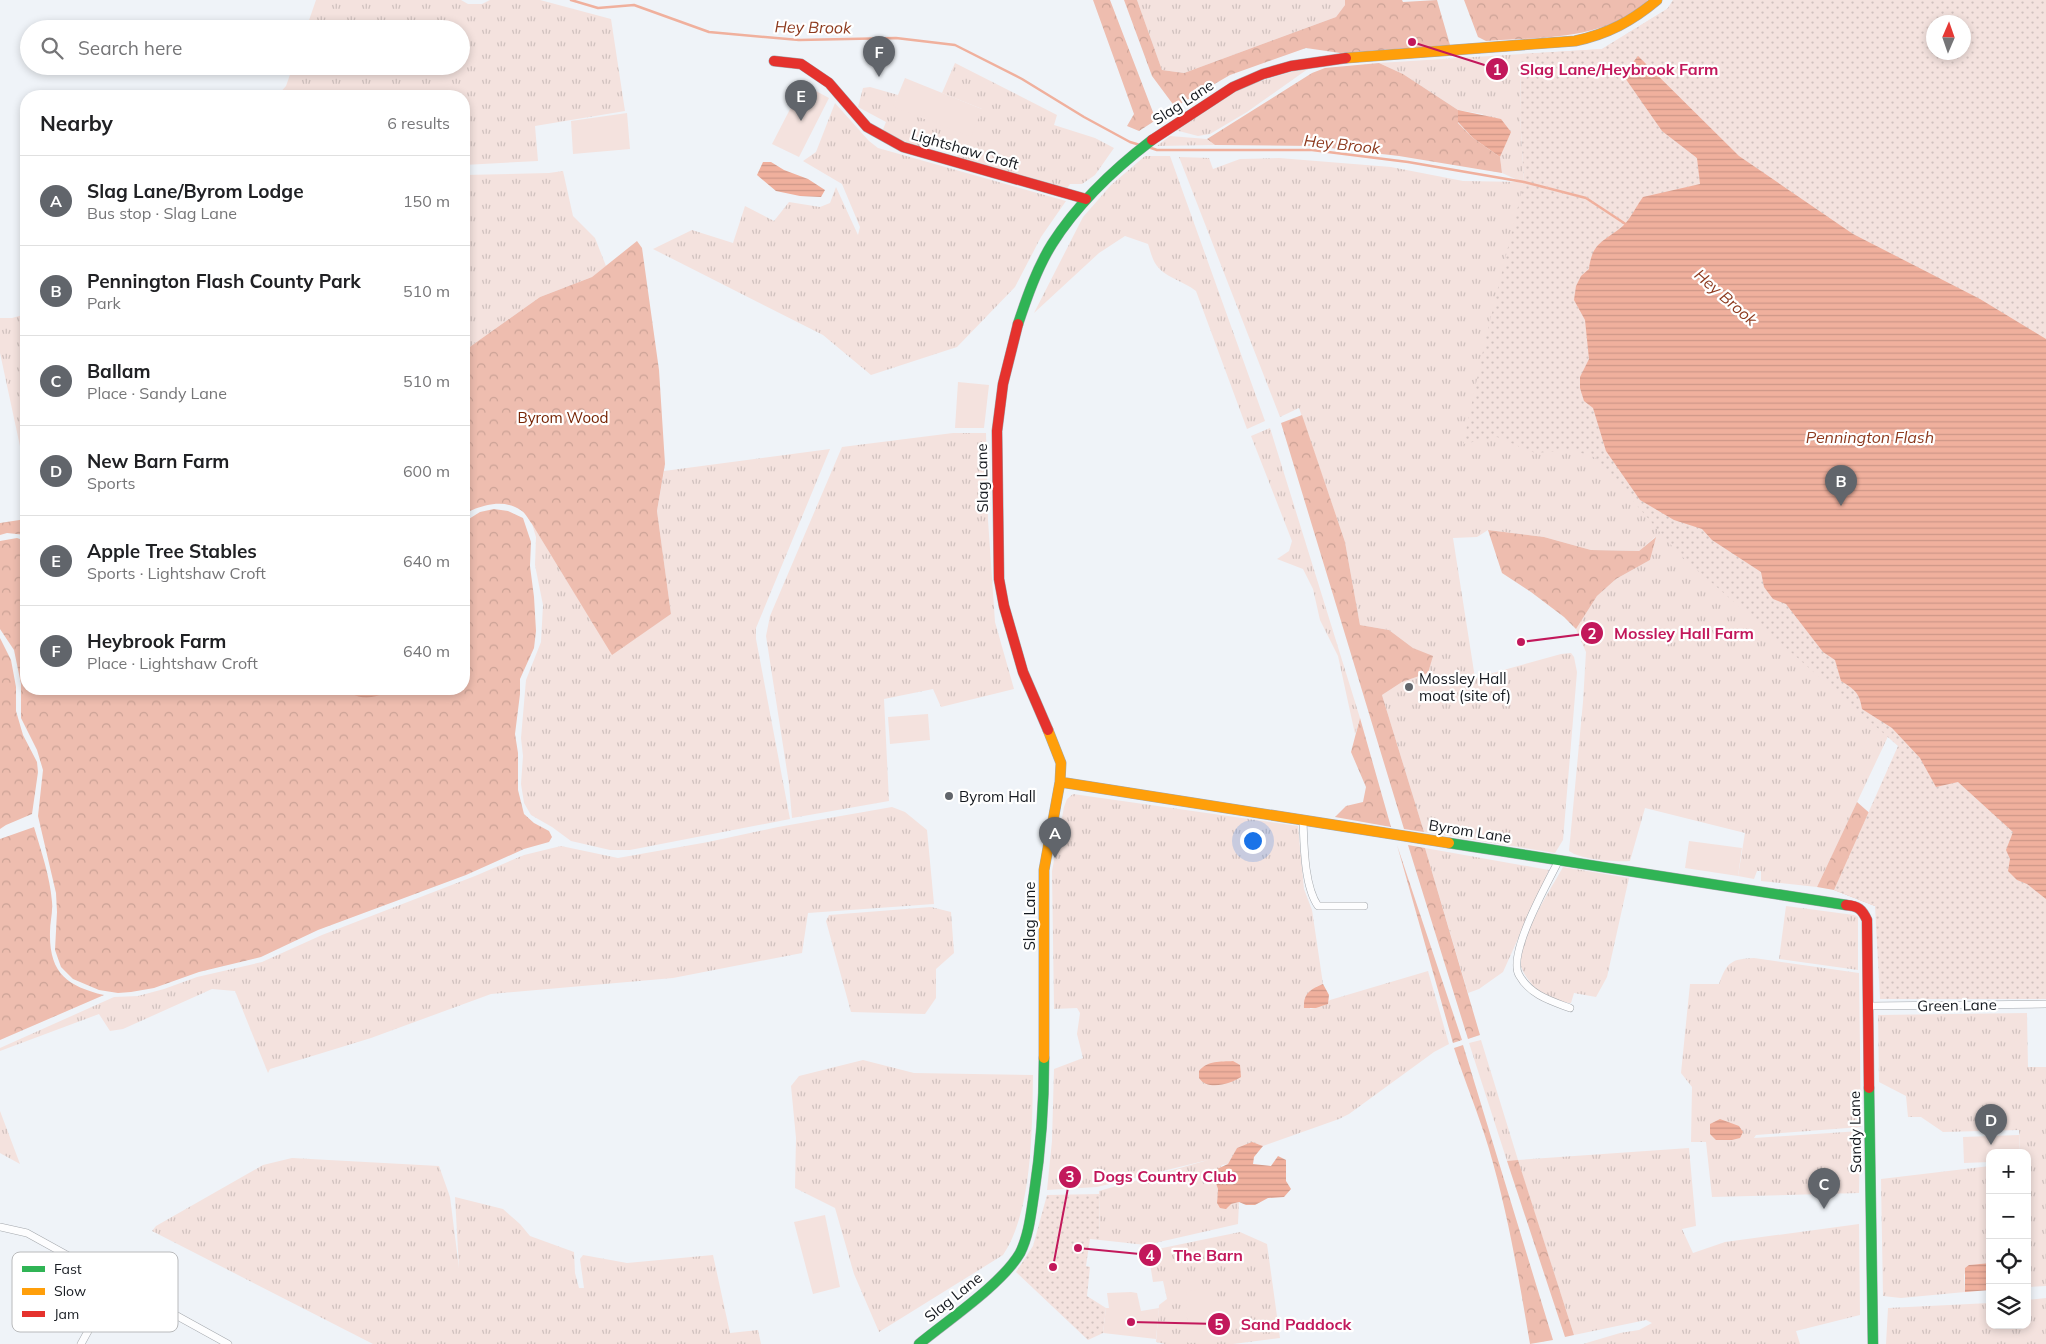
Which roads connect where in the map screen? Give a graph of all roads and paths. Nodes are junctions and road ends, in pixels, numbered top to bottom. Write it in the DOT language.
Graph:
graph roads {
  1 [pos="1657,0"];
  2 [pos="774,61"];
  3 [pos="1086,199"];
  4 [pos="1060,782"];
  5 [pos="1303,820"];
  6 [pos="1559,860"];
  7 [pos="1364,906"];
  8 [pos="1867,920"];
  9 [pos="2046,1004"];
  10 [pos="1868,1006"];
  11 [pos="1570,1008"];
  12 [pos="0,1227"];
  13 [pos="61,1252"];
  14 [pos="178,1317"];
  15 [pos="88,1332"];
  16 [pos="81,1344"];
  17 [pos="228,1344"];
  18 [pos="919,1344"];
  19 [pos="1873,1344"];
  1 -- 3 [label="street, Slag Lane"];
  2 -- 3 [label="street, Lightshaw Croft"];
  3 -- 4 [label="street, Slag Lane"];
  4 -- 5 [label="street, Byrom Lane"];
  4 -- 18 [label="street, Slag Lane"];
  5 -- 6 [label="street, Byrom Lane"];
  5 -- 7 [label="street"];
  6 -- 8 [label="street, Byrom Lane"];
  6 -- 11 [label="street"];
  8 -- 10 [label="street, Sandy Lane"];
  9 -- 10 [label="street, Green Lane"];
  10 -- 19 [label="street, Sandy Lane"];
  12 -- 13 [label="street"];
  14 -- 17 [label="street"];
  15 -- 16 [label="street"];
}
